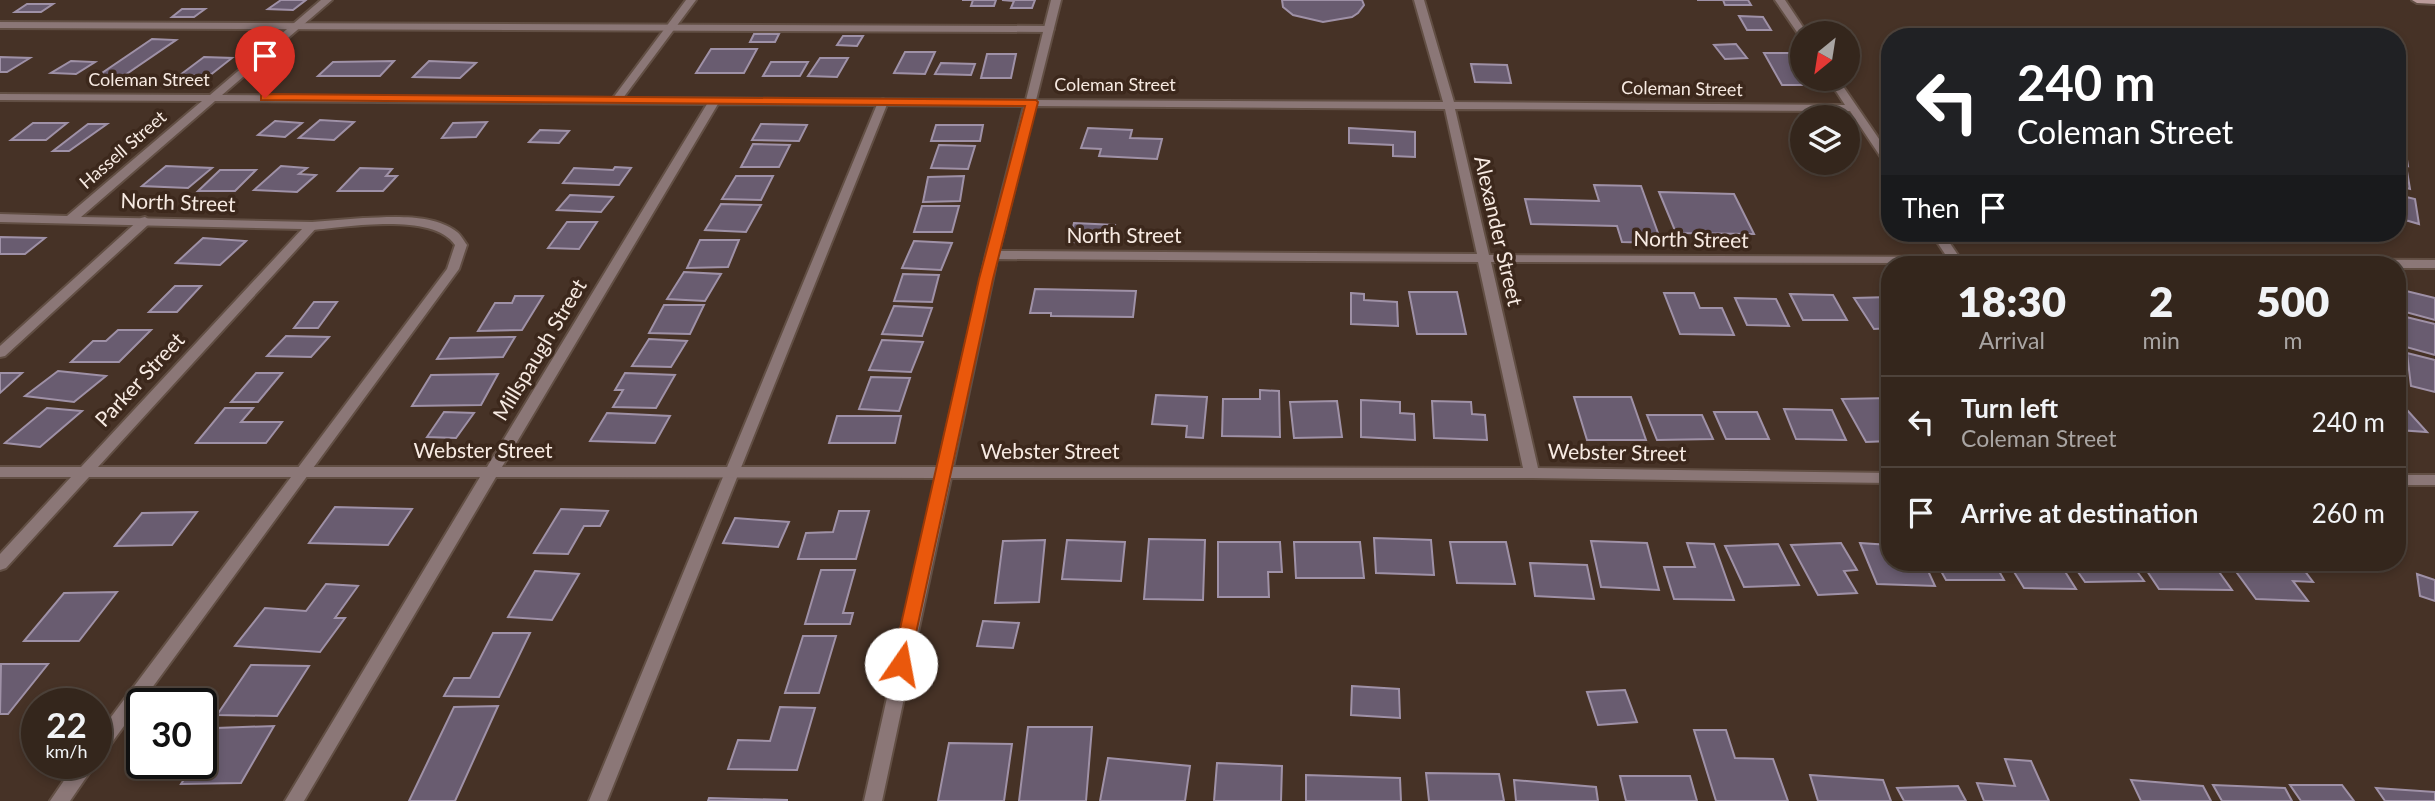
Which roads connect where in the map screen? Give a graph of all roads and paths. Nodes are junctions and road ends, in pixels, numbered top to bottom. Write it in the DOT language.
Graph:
graph roads {
  1 [pos="327,0"];
  2 [pos="691,0"];
  3 [pos="1056,0"];
  4 [pos="1419,0"];
  5 [pos="1780,0"];
  6 [pos="2417,0"];
  7 [pos="2435,1"];
  8 [pos="1794,21"];
  9 [pos="0,25"];
  10 [pos="295,26"];
  11 [pos="670,29"];
  12 [pos="1049,29"];
  13 [pos="0,97"];
  14 [pos="211,97"];
  15 [pos="617,100"];
  16 [pos="714,102"];
  17 [pos="883,102"];
  18 [pos="1032,102"];
  19 [pos="1449,104"];
  20 [pos="1790,107"];
  21 [pos="1860,120"];
  22 [pos="1881,150"];
  23 [pos="0,218"];
  24 [pos="71,219"];
  25 [pos="145,221"];
  26 [pos="312,226"];
  27 [pos="992,255"];
  28 [pos="1485,256"];
  29 [pos="1881,263"];
  30 [pos="2406,264"];
  31 [pos="2435,264"];
  32 [pos="0,353"];
  33 [pos="0,472"];
  34 [pos="305,472"];
  35 [pos="491,472"];
  36 [pos="1532,472"];
  37 [pos="83,473"];
  38 [pos="732,473"];
  39 [pos="942,474"];
  40 [pos="1881,478"];
  41 [pos="2406,480"];
  42 [pos="2435,480"];
  43 [pos="0,564"];
  44 [pos="112,730"];
  45 [pos="76,779"];
  46 [pos="59,801"];
  47 [pos="294,801"];
  48 [pos="598,801"];
  49 [pos="873,801"];
  1 -- 10 [label="street, Hassell Street"];
  2 -- 11 [label="street"];
  3 -- 12 [label="street"];
  4 -- 19 [label="street, Alexander Street"];
  5 -- 8 [label="street"];
  6 -- 7 [label="main road"];
  9 -- 10 [label="street"];
  10 -- 11 [label="street"];
  10 -- 14 [label="street, Hassell Street"];
  11 -- 12 [label="street"];
  11 -- 15 [label="street"];
  12 -- 18 [label="street"];
  13 -- 14 [label="street, Coleman Street"];
  14 -- 15 [label="street, Coleman Street"];
  14 -- 24 [label="street, Hassell Street"];
  15 -- 16 [label="street, Coleman Street"];
  16 -- 17 [label="street, Coleman Street"];
  16 -- 35 [label="street, Millspaugh Street"];
  17 -- 18 [label="street, Coleman Street"];
  17 -- 38 [label="street"];
  18 -- 19 [label="street, Coleman Street"];
  18 -- 27 [label="street"];
  19 -- 20 [label="street, Coleman Street"];
  19 -- 28 [label="street, Alexander Street"];
  21 -- 22 [label="street"];
  23 -- 24 [label="street, North Street"];
  24 -- 25 [label="street, North Street"];
  25 -- 26 [label="street, North Street"];
  25 -- 32 [label="street"];
  26 -- 34 [label="street, North Street"];
  26 -- 37 [label="street, Parker Street"];
  27 -- 28 [label="street, North Street"];
  27 -- 39 [label="street"];
  28 -- 29 [label="street, North Street"];
  28 -- 36 [label="street, Alexander Street"];
  30 -- 31 [label="street"];
  33 -- 37 [label="street, Webster Street"];
  34 -- 35 [label="street, Webster Street"];
  34 -- 37 [label="street, Webster Street"];
  34 -- 44 [label="street"];
  35 -- 38 [label="street, Webster Street"];
  35 -- 47 [label="street, Millspaugh Street"];
  36 -- 39 [label="street, Webster Street"];
  36 -- 40 [label="street, Webster Street"];
  37 -- 43 [label="street, Parker Street"];
  38 -- 39 [label="street, Webster Street"];
  38 -- 48 [label="street"];
  39 -- 49 [label="street"];
  41 -- 42 [label="street"];
  45 -- 46 [label="street"];
}
